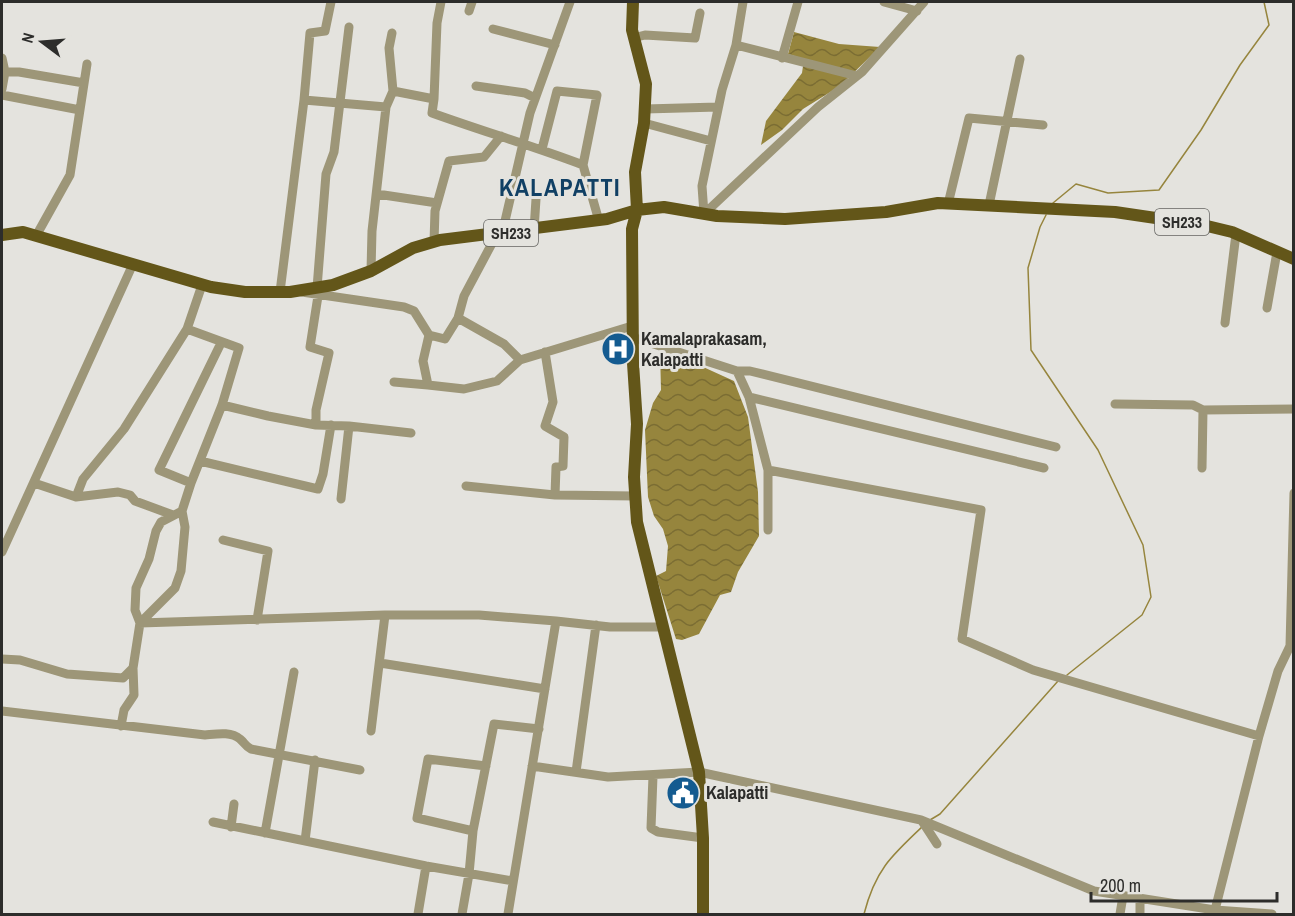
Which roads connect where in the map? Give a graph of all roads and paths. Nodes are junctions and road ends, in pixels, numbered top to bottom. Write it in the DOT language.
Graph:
graph roads {
  1 [pos="331,2"];
  2 [pos="441,2"];
  3 [pos="570,2"];
  4 [pos="633,2"];
  5 [pos="743,2"];
  6 [pos="798,2"];
  7 [pos="884,2"];
  8 [pos="924,2"];
  9 [pos="917,11"];
  10 [pos="700,13"];
  11 [pos="349,27"];
  12 [pos="494,29"];
  13 [pos="392,33"];
  14 [pos="633,38"];
  15 [pos="555,45"];
  16 [pos="736,45"];
  17 [pos="2,58"];
  18 [pos="782,58"];
  19 [pos="1020,59"];
  20 [pos="87,64"];
  21 [pos="5,72"];
  22 [pos="857,76"];
  23 [pos="84,83"];
  24 [pos="476,86"];
  25 [pos="2,89"];
  26 [pos="393,91"];
  27 [pos="2,95"];
  28 [pos="536,98"];
  29 [pos="434,99"];
  30 [pos="304,100"];
  31 [pos="340,103"];
  32 [pos="386,107"];
  33 [pos="718,107"];
  34 [pos="645,109"];
  35 [pos="80,110"];
  36 [pos="1007,120"];
  37 [pos="644,123"];
  38 [pos="1043,125"];
  39 [pos="501,136"];
  40 [pos="711,141"];
  41 [pos="523,142"];
  42 [pos="542,149"];
  43 [pos="583,165"];
  44 [pos="376,194"];
  45 [pos="536,199"];
  46 [pos="437,203"];
  47 [pos="948,204"];
  48 [pos="989,205"];
  49 [pos="637,210"];
  50 [pos="704,214"];
  51 [pos="599,221"];
  52 [pos="534,230"];
  53 [pos="500,234"];
  54 [pos="1236,234"];
  55 [pos="2,235"];
  56 [pos="36,236"];
  57 [pos="435,242"];
  58 [pos="1277,252"];
  59 [pos="1293,260"];
  60 [pos="133,264"];
  61 [pos="371,271"];
  62 [pos="202,285"];
  63 [pos="280,292"];
  64 [pos="318,292"];
  65 [pos="1267,308"];
  66 [pos="458,318"];
  67 [pos="1226,323"];
  68 [pos="187,329"];
  69 [pos="632,331"];
  70 [pos="429,335"];
  71 [pos="221,343"];
  72 [pos="545,352"];
  73 [pos="520,360"];
  74 [pos="737,371"];
  75 [pos="394,382"];
  76 [pos="428,385"];
  77 [pos="749,397"];
  78 [pos="1115,404"];
  79 [pos="222,405"];
  80 [pos="1293,409"];
  81 [pos="1203,410"];
  82 [pos="316,425"];
  83 [pos="331,425"];
  84 [pos="349,426"];
  85 [pos="411,433"];
  86 [pos="1056,447"];
  87 [pos="200,462"];
  88 [pos="1044,468"];
  89 [pos="1202,468"];
  90 [pos="768,470"];
  91 [pos="34,483"];
  92 [pos="191,483"];
  93 [pos="466,486"];
  94 [pos="1293,493"];
  95 [pos="555,495"];
  96 [pos="635,496"];
  97 [pos="76,497"];
  98 [pos="341,499"];
  99 [pos="178,513"];
  100 [pos="768,530"];
  101 [pos="223,540"];
  102 [pos="2,552"];
  103 [pos="385,615"];
  104 [pos="257,620"];
  105 [pos="556,621"];
  106 [pos="140,622"];
  107 [pos="596,625"];
  108 [pos="662,627"];
  109 [pos="2,659"];
  110 [pos="380,663"];
  111 [pos="133,668"];
  112 [pos="294,672"];
  113 [pos="545,689"];
  114 [pos="2,711"];
  115 [pos="121,726"];
  116 [pos="539,729"];
  117 [pos="371,731"];
  118 [pos="1259,736"];
  119 [pos="278,755"];
  120 [pos="315,760"];
  121 [pos="486,765"];
  122 [pos="532,766"];
  123 [pos="360,770"];
  124 [pos="576,772"];
  125 [pos="699,772"];
  126 [pos="653,776"];
  127 [pos="234,804"];
  128 [pos="921,820"];
  129 [pos="213,822"];
  130 [pos="231,827"];
  131 [pos="473,831"];
  132 [pos="265,833"];
  133 [pos="703,838"];
  134 [pos="934,840"];
  135 [pos="305,841"];
  136 [pos="426,866"];
  137 [pos="469,874"];
  138 [pos="513,881"];
  139 [pos="1123,896"];
  140 [pos="1140,898"];
  141 [pos="1215,910"];
  142 [pos="1239,913"];
  143 [pos="418,915"];
  144 [pos="462,915"];
  145 [pos="508,915"];
  146 [pos="703,915"];
  147 [pos="1120,915"];
  148 [pos="1140,915"];
  149 [pos="1272,915"];
  1 -- 30 [label="street"];
  2 -- 29 [label="street"];
  3 -- 15 [label="street"];
  4 -- 14 [label="main road"];
  5 -- 16 [label="street"];
  6 -- 18 [label="street"];
  7 -- 9 [label="street"];
  8 -- 9 [label="street"];
  9 -- 22 [label="street"];
  10 -- 14 [label="street"];
  11 -- 31 [label="street"];
  12 -- 15 [label="street"];
  13 -- 26 [label="street"];
  14 -- 34 [label="main road"];
  15 -- 28 [label="street"];
  16 -- 18 [label="street"];
  16 -- 33 [label="street"];
  17 -- 21 [label="street"];
  18 -- 22 [label="street"];
  19 -- 36 [label="street"];
  20 -- 23 [label="street"];
  21 -- 23 [label="street"];
  21 -- 25 [label="street"];
  22 -- 50 [label="street"];
  23 -- 35 [label="street"];
  24 -- 28 [label="street"];
  26 -- 29 [label="street"];
  26 -- 32 [label="street"];
  27 -- 35 [label="street"];
  28 -- 41 [label="street"];
  29 -- 39 [label="street"];
  30 -- 31 [label="street"];
  30 -- 63 [label="street"];
  31 -- 32 [label="street"];
  31 -- 64 [label="street"];
  32 -- 44 [label="street"];
  33 -- 34 [label="street"];
  33 -- 40 [label="street"];
  34 -- 37 [label="main road"];
  35 -- 56 [label="street"];
  36 -- 38 [label="street"];
  36 -- 47 [label="street"];
  36 -- 48 [label="street"];
  37 -- 40 [label="street"];
  37 -- 49 [label="main road"];
  39 -- 41 [label="street"];
  39 -- 46 [label="street"];
  40 -- 50 [label="street"];
  41 -- 42 [label="street"];
  41 -- 53 [label="street"];
  42 -- 43 [label="street"];
  42 -- 43 [label="street"];
  43 -- 51 [label="street"];
  44 -- 46 [label="street"];
  44 -- 61 [label="street"];
  45 -- 52 [label="street"];
  46 -- 57 [label="street"];
  47 -- 48 [label="main road, SH233"];
  47 -- 50 [label="main road, SH233"];
  48 -- 54 [label="main road, SH233"];
  49 -- 50 [label="main road, SH233"];
  49 -- 51 [label="main road, SH233"];
  49 -- 69 [label="main road"];
  51 -- 52 [label="main road, SH233"];
  52 -- 53 [label="main road, SH233"];
  53 -- 57 [label="main road, SH233"];
  53 -- 66 [label="street"];
  54 -- 58 [label="main road, SH233"];
  54 -- 67 [label="street"];
  55 -- 56 [label="main road, SH233"];
  56 -- 60 [label="main road, SH233"];
  57 -- 61 [label="main road, SH233"];
  58 -- 59 [label="main road, SH233"];
  58 -- 65 [label="street"];
  60 -- 62 [label="main road, SH233"];
  60 -- 91 [label="street"];
  61 -- 64 [label="main road, SH233"];
  62 -- 63 [label="main road, SH233"];
  62 -- 68 [label="street"];
  63 -- 64 [label="main road, SH233"];
  64 -- 70 [label="street"];
  64 -- 82 [label="street"];
  66 -- 70 [label="street"];
  66 -- 73 [label="street"];
  68 -- 71 [label="street"];
  68 -- 97 [label="street"];
  69 -- 72 [label="street"];
  69 -- 74 [label="street"];
  69 -- 96 [label="main road"];
  70 -- 76 [label="street"];
  71 -- 79 [label="street"];
  71 -- 92 [label="street"];
  72 -- 73 [label="street"];
  72 -- 95 [label="street"];
  73 -- 76 [label="street"];
  74 -- 77 [label="street"];
  74 -- 86 [label="street"];
  75 -- 76 [label="street"];
  77 -- 88 [label="street"];
  77 -- 90 [label="street"];
  78 -- 81 [label="street"];
  79 -- 82 [label="street"];
  79 -- 87 [label="street"];
  80 -- 81 [label="street"];
  81 -- 89 [label="street"];
  82 -- 83 [label="street"];
  83 -- 84 [label="street"];
  83 -- 87 [label="street"];
  84 -- 85 [label="street"];
  84 -- 98 [label="street"];
  87 -- 92 [label="street"];
  90 -- 100 [label="street"];
  90 -- 118 [label="street"];
  91 -- 97 [label="street"];
  91 -- 102 [label="street"];
  92 -- 99 [label="street"];
  93 -- 95 [label="street"];
  94 -- 118 [label="street"];
  95 -- 96 [label="street"];
  96 -- 108 [label="main road"];
  97 -- 99 [label="street"];
  99 -- 106 [label="street"];
  99 -- 106 [label="street"];
  101 -- 104 [label="street"];
  103 -- 104 [label="street"];
  103 -- 105 [label="street"];
  103 -- 110 [label="street"];
  104 -- 106 [label="street"];
  105 -- 107 [label="street"];
  105 -- 113 [label="street"];
  106 -- 111 [label="street"];
  107 -- 108 [label="street"];
  107 -- 124 [label="street"];
  108 -- 125 [label="main road"];
  109 -- 111 [label="street"];
  110 -- 113 [label="street"];
  110 -- 117 [label="street"];
  111 -- 115 [label="street"];
  112 -- 119 [label="street"];
  113 -- 116 [label="street"];
  114 -- 115 [label="street"];
  115 -- 119 [label="street"];
  116 -- 121 [label="street"];
  116 -- 122 [label="street"];
  118 -- 141 [label="street"];
  119 -- 120 [label="street"];
  119 -- 132 [label="street"];
  120 -- 123 [label="street"];
  120 -- 135 [label="street"];
  121 -- 131 [label="street"];
  121 -- 131 [label="street"];
  122 -- 124 [label="street"];
  122 -- 138 [label="street"];
  124 -- 126 [label="street"];
  125 -- 126 [label="street"];
  125 -- 128 [label="street"];
  125 -- 133 [label="main road"];
  126 -- 133 [label="street"];
  127 -- 130 [label="street"];
  128 -- 134 [label="street"];
  128 -- 139 [label="street"];
  129 -- 130 [label="street"];
  130 -- 132 [label="street"];
  131 -- 137 [label="street"];
  132 -- 135 [label="street"];
  133 -- 146 [label="main road"];
  135 -- 136 [label="street"];
  136 -- 137 [label="street"];
  136 -- 143 [label="street"];
  137 -- 138 [label="street"];
  137 -- 144 [label="street"];
  138 -- 145 [label="street"];
  139 -- 140 [label="street"];
  139 -- 147 [label="street"];
  140 -- 141 [label="street"];
  140 -- 148 [label="street"];
  141 -- 142 [label="street"];
  142 -- 149 [label="street"];
}
